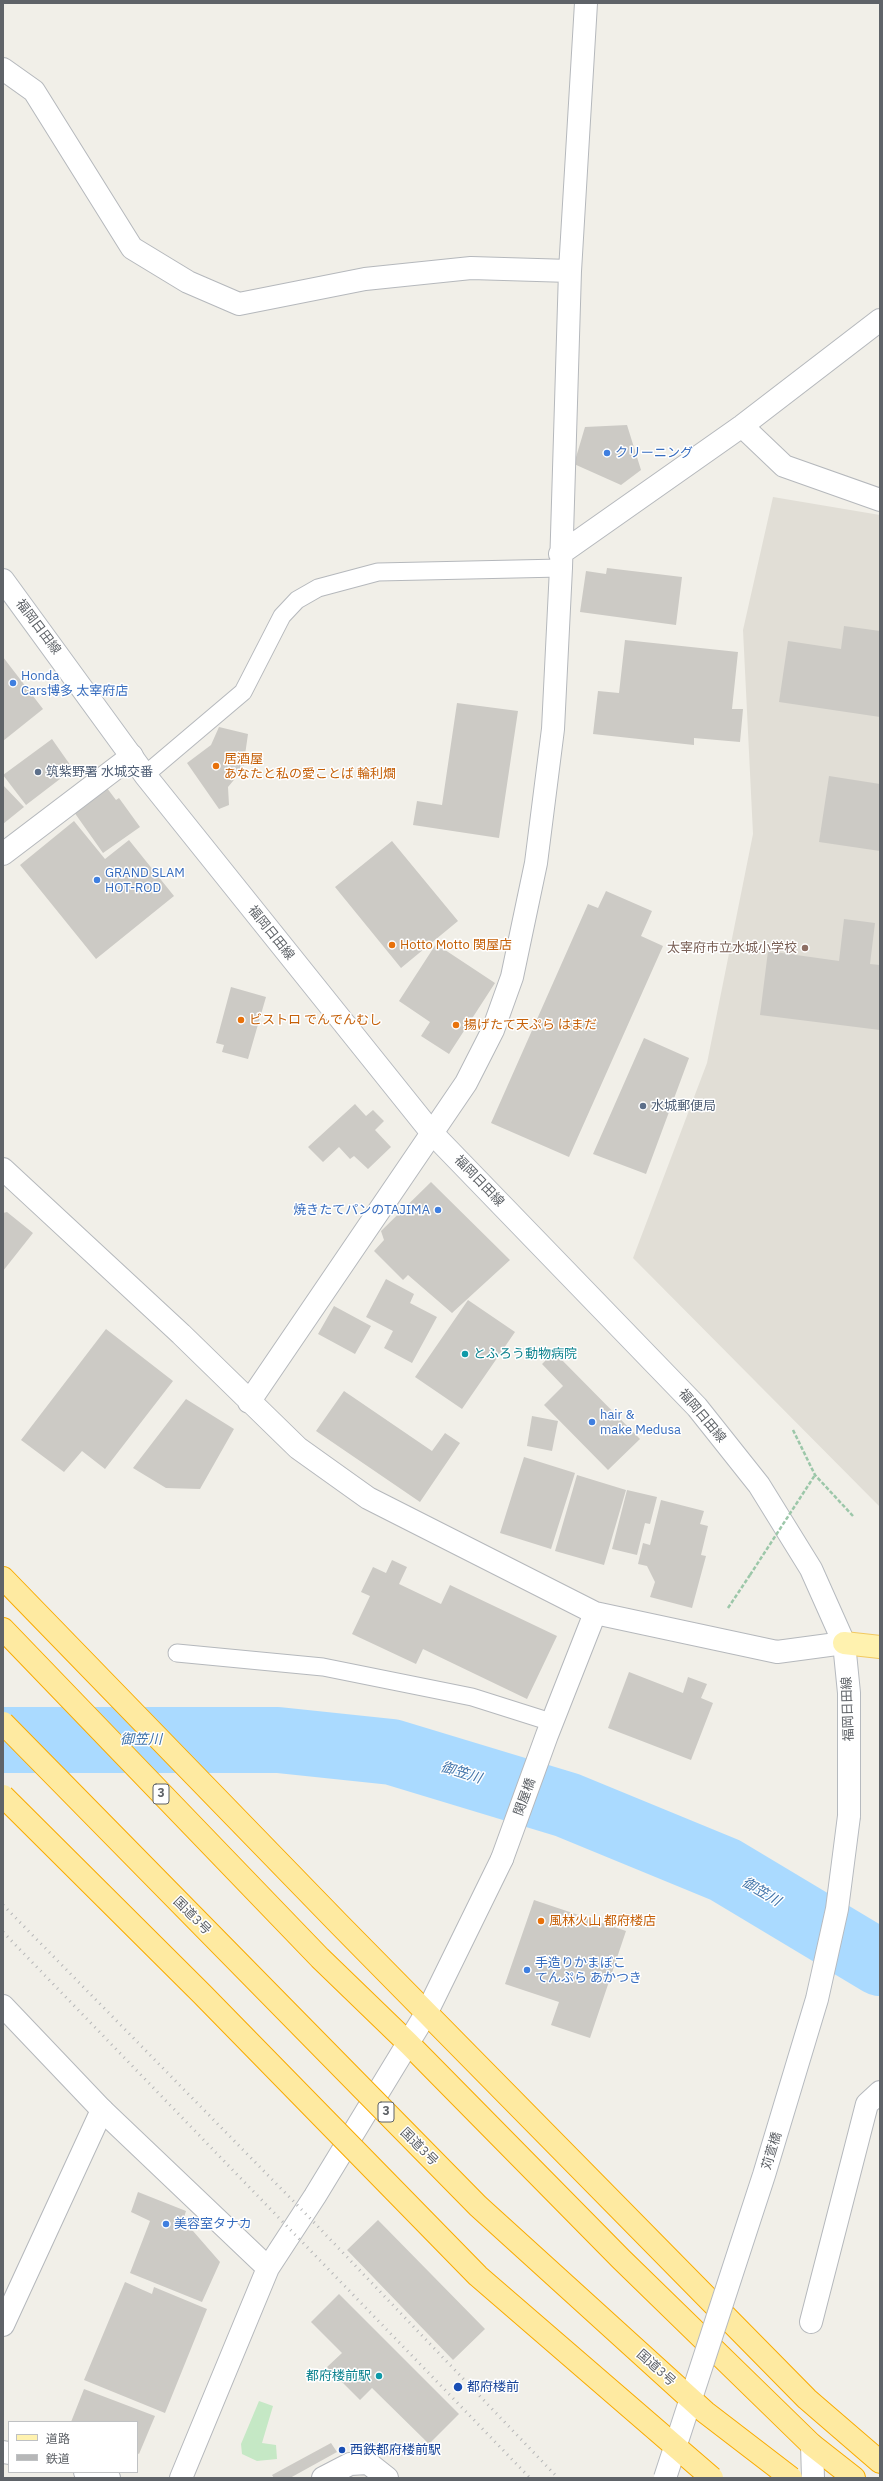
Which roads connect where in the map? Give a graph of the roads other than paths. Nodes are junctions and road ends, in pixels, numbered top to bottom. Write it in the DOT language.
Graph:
graph roads {
  1 [pos="586,3"];
  2 [pos="3,69"];
  3 [pos="570,271"];
  4 [pos="880,320"];
  5 [pos="742,426"];
  6 [pos="880,500"];
  7 [pos="560,561"];
  8 [pos="3,580"];
  9 [pos="132,756"];
  10 [pos="145,775"];
  11 [pos="3,854"];
  12 [pos="432,1133"];
  13 [pos="3,1169"];
  14 [pos="249,1402"];
  15 [pos="3,1578"];
  16 [pos="595,1613"];
  17 [pos="3,1629"];
  18 [pos="844,1642"];
  19 [pos="880,1647"];
  20 [pos="178,1653"];
  21 [pos="3,1723"];
  22 [pos="549,1729"];
  23 [pos="3,1796"];
  24 [pos="849,1816"];
  25 [pos="3,2006"];
  26 [pos="427,2012"];
  27 [pos="409,2044"];
  28 [pos="880,2092"];
  29 [pos="102,2110"];
  30 [pos="268,2268"];
  31 [pos="811,2322"];
  32 [pos="3,2325"];
  33 [pos="812,2445"];
  34 [pos="880,2462"];
  35 [pos="89,2473"];
  36 [pos="109,2478"];
  37 [pos="182,2478"];
  38 [pos="323,2478"];
  39 [pos="387,2478"];
  40 [pos="665,2478"];
  41 [pos="712,2478"];
  42 [pos="791,2478"];
  43 [pos="813,2478"];
  44 [pos="854,2478"];
  1 -- 3 [label="street"];
  2 -- 3 [label="street"];
  3 -- 7 [label="street"];
  4 -- 5 [label="street"];
  5 -- 6 [label="street"];
  5 -- 7 [label="street"];
  7 -- 10 [label="lane"];
  7 -- 12 [label="street"];
  8 -- 9 [label="street, 福岡日田線"];
  9 -- 10 [label="street, 福岡日田線"];
  9 -- 11 [label="street"];
  10 -- 12 [label="street, 福岡日田線"];
  12 -- 14 [label="street"];
  12 -- 18 [label="street, 福岡日田線"];
  13 -- 14 [label="street"];
  14 -- 16 [label="street"];
  15 -- 26 [label="highway"];
  16 -- 18 [label="street"];
  16 -- 22 [label="street, 関屋橋"];
  17 -- 27 [label="highway, 3"];
  18 -- 19 [label="main road"];
  18 -- 24 [label="street, 福岡日田線"];
  20 -- 22 [label="lane"];
  21 -- 42 [label="highway, 国道3号 / 3, bridge"];
  22 -- 26 [label="street, 関屋橋"];
  23 -- 41 [label="highway, bridge"];
  24 -- 40 [label="street, 苅萱橋, bridge"];
  25 -- 29 [label="street"];
  26 -- 27 [label="street, 関屋橋"];
  26 -- 34 [label="highway"];
  27 -- 30 [label="street, 関屋橋"];
  27 -- 33 [label="highway, 3"];
  28 -- 31 [label="street"];
  29 -- 30 [label="street"];
  29 -- 32 [label="street"];
  30 -- 37 [label="street, 関屋橋"];
  33 -- 43 [label="street"];
  33 -- 44 [label="highway, 3"];
  35 -- 36 [label="street"];
  38 -- 39 [label="street"];
}
